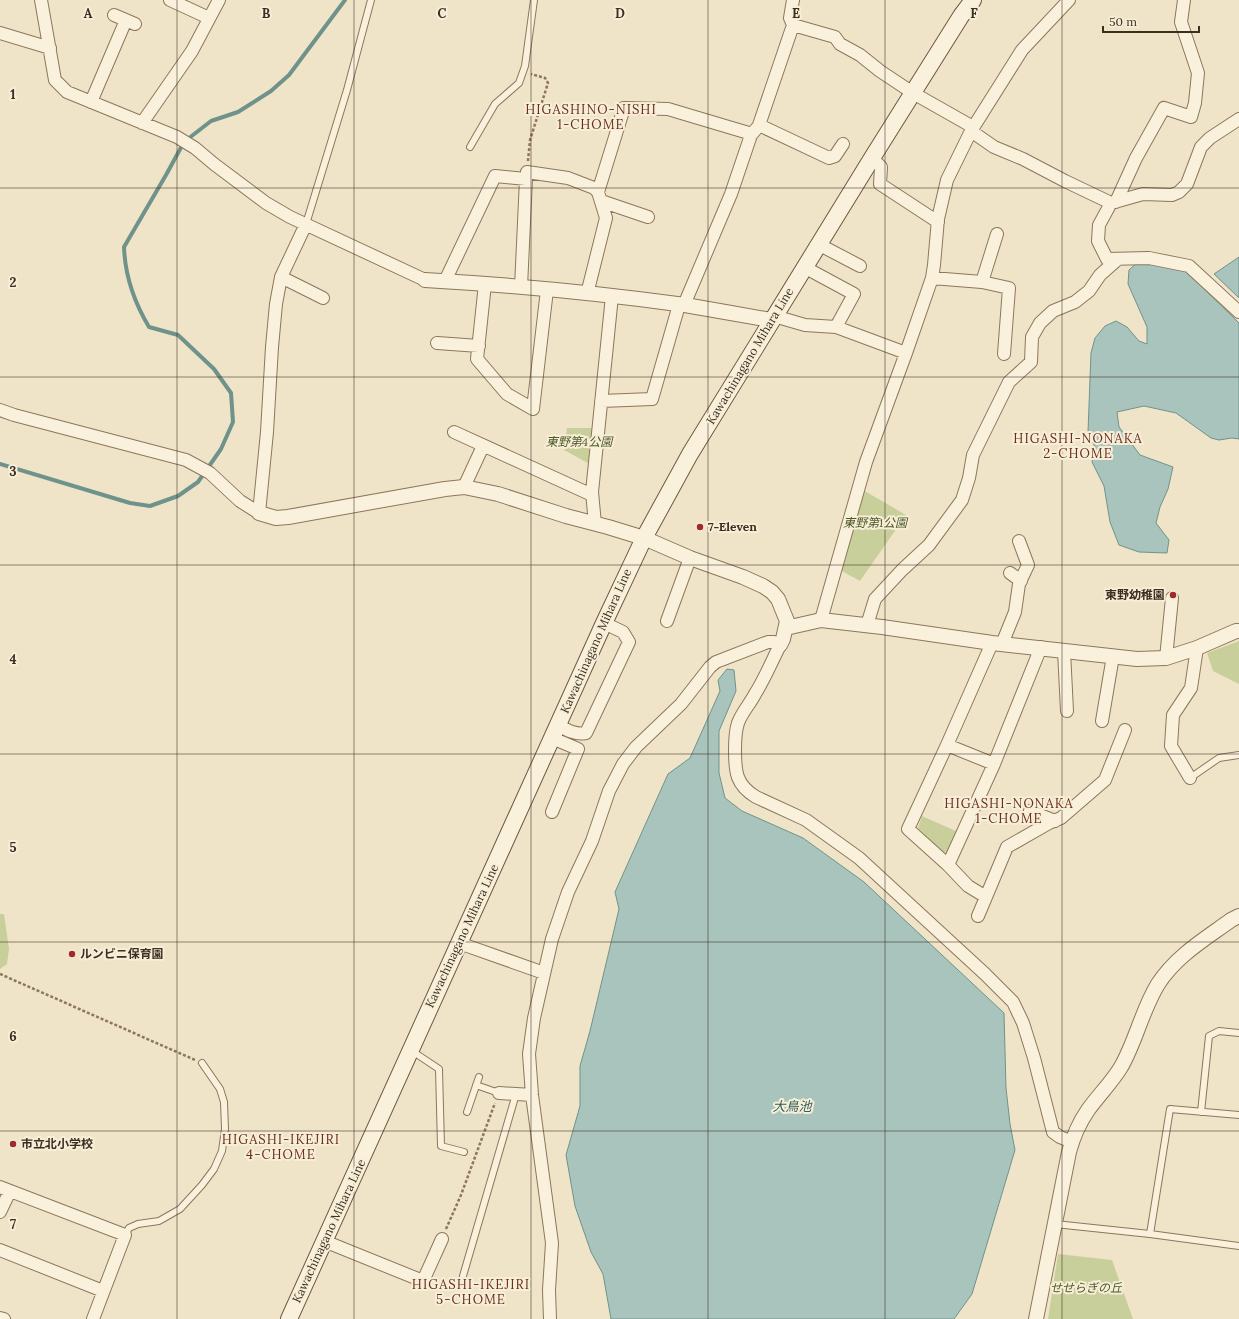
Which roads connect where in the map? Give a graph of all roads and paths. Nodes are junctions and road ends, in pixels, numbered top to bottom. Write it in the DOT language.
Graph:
graph roads {
  1 [pos="41,0"];
  2 [pos="170,0"];
  3 [pos="219,0"];
  4 [pos="371,0"];
  5 [pos="534,0"];
  6 [pos="793,0"];
  7 [pos="973,0"];
  8 [pos="1068,0"];
  9 [pos="1184,0"];
  10 [pos="114,15"];
  11 [pos="209,18"];
  12 [pos="793,25"];
  13 [pos="0,33"];
  14 [pos="50,48"];
  15 [pos="523,72"];
  16 [pos="913,93"];
  17 [pos="91,102"];
  18 [pos="1239,119"];
  19 [pos="142,123"];
  20 [pos="755,129"];
  21 [pos="972,129"];
  22 [pos="843,144"];
  23 [pos="470,147"];
  24 [pos="872,158"];
  25 [pos="527,172"];
  26 [pos="600,196"];
  27 [pos="1114,202"];
  28 [pos="648,217"];
  29 [pos="938,222"];
  30 [pos="306,224"];
  31 [pos="997,234"];
  32 [pos="818,244"];
  33 [pos="1118,259"];
  34 [pos="860,266"];
  35 [pos="804,267"];
  36 [pos="281,277"];
  37 [pos="932,278"];
  38 [pos="425,280"];
  39 [pos="445,281"];
  40 [pos="982,282"];
  41 [pos="485,284"];
  42 [pos="521,287"];
  43 [pos="547,290"];
  44 [pos="587,294"];
  45 [pos="612,296"];
  46 [pos="323,298"];
  47 [pos="682,305"];
  48 [pos="1239,312"];
  49 [pos="773,318"];
  50 [pos="836,327"];
  51 [pos="437,343"];
  52 [pos="479,346"];
  53 [pos="906,353"];
  54 [pos="1004,354"];
  55 [pos="602,401"];
  56 [pos="0,410"];
  57 [pos="454,432"];
  58 [pos="483,446"];
  59 [pos="464,487"];
  60 [pos="592,495"];
  61 [pos="259,513"];
  62 [pos="594,524"];
  63 [pos="644,538"];
  64 [pos="1019,541"];
  65 [pos="690,558"];
  66 [pos="1010,573"];
  67 [pos="1021,581"];
  68 [pos="1172,598"];
  69 [pos="821,620"];
  70 [pos="667,621"];
  71 [pos="604,623"];
  72 [pos="867,625"];
  73 [pos="786,628"];
  74 [pos="1239,631"];
  75 [pos="997,643"];
  76 [pos="780,645"];
  77 [pos="1041,647"];
  78 [pos="1198,648"];
  79 [pos="1064,650"];
  80 [pos="1113,656"];
  81 [pos="1166,658"];
  82 [pos="1067,711"];
  83 [pos="1102,721"];
  84 [pos="1125,730"];
  85 [pos="555,731"];
  86 [pos="947,745"];
  87 [pos="1239,755"];
  88 [pos="994,764"];
  89 [pos="1190,778"];
  90 [pos="552,812"];
  91 [pos="1030,812"];
  92 [pos="1055,821"];
  93 [pos="948,865"];
  94 [pos="986,896"];
  95 [pos="978,916"];
  96 [pos="1239,916"];
  97 [pos="459,944"];
  98 [pos="544,973"];
  99 [pos="0,974"];
  100 [pos="1239,1033"];
  101 [pos="410,1050"];
  102 [pos="202,1063"];
  103 [pos="479,1077"];
  104 [pos="476,1085"];
  105 [pos="499,1093"];
  106 [pos="516,1094"];
  107 [pos="532,1095"];
  108 [pos="467,1112"];
  109 [pos="1201,1112"];
  110 [pos="1239,1116"];
  111 [pos="1072,1142"];
  112 [pos="464,1152"];
  113 [pos="5,1189"];
  114 [pos="0,1212"];
  115 [pos="1055,1224"];
  116 [pos="124,1234"];
  117 [pos="1150,1234"];
  118 [pos="442,1239"];
  119 [pos="324,1241"];
  120 [pos="1239,1246"];
  121 [pos="0,1250"];
  122 [pos="463,1276"];
  123 [pos="103,1291"];
  124 [pos="0,1318"];
  125 [pos="4,1319"];
  126 [pos="93,1319"];
  127 [pos="289,1319"];
  128 [pos="550,1319"];
  129 [pos="1036,1319"];
  1 -- 14 [label="street"];
  2 -- 11 [label="street"];
  3 -- 11 [label="street"];
  4 -- 30 [label="lane"];
  5 -- 15 [label="lane"];
  6 -- 12 [label="street"];
  7 -- 16 [label="main road, Kawachinagano Mihara Line"];
  8 -- 21 [label="street"];
  9 -- 27 [label="street"];
  10 -- 17 [label="street"];
  11 -- 19 [label="street"];
  12 -- 16 [label="street"];
  12 -- 20 [label="street"];
  13 -- 14 [label="street"];
  14 -- 17 [label="street"];
  15 -- 23 [label="lane"];
  15 -- 25 [label="path"];
  16 -- 21 [label="street"];
  16 -- 24 [label="main road, Kawachinagano Mihara Line"];
  17 -- 19 [label="street"];
  18 -- 27 [label="street"];
  19 -- 30 [label="street"];
  20 -- 22 [label="street"];
  20 -- 26 [label="street"];
  20 -- 47 [label="street"];
  21 -- 27 [label="street"];
  21 -- 29 [label="street"];
  24 -- 29 [label="street"];
  24 -- 32 [label="main road, Kawachinagano Mihara Line"];
  25 -- 26 [label="street"];
  26 -- 28 [label="street"];
  26 -- 44 [label="street"];
  27 -- 33 [label="street"];
  29 -- 37 [label="street"];
  30 -- 36 [label="street"];
  30 -- 38 [label="street"];
  31 -- 40 [label="street"];
  32 -- 34 [label="street"];
  32 -- 35 [label="main road, Kawachinagano Mihara Line"];
  33 -- 48 [label="street"];
  33 -- 72 [label="street"];
  35 -- 49 [label="main road, Kawachinagano Mihara Line"];
  35 -- 50 [label="street"];
  36 -- 46 [label="street"];
  36 -- 61 [label="street"];
  37 -- 40 [label="street"];
  37 -- 53 [label="street"];
  38 -- 39 [label="street"];
  39 -- 41 [label="street"];
  39 -- 42 [label="street"];
  40 -- 54 [label="street"];
  41 -- 42 [label="street"];
  41 -- 52 [label="street"];
  42 -- 43 [label="street"];
  43 -- 44 [label="street"];
  43 -- 52 [label="street"];
  44 -- 45 [label="street"];
  45 -- 47 [label="street"];
  45 -- 55 [label="street"];
  47 -- 49 [label="street"];
  47 -- 55 [label="street"];
  49 -- 50 [label="street"];
  49 -- 63 [label="main road, Kawachinagano Mihara Line"];
  50 -- 53 [label="street"];
  51 -- 52 [label="street"];
  53 -- 69 [label="street"];
  55 -- 60 [label="street"];
  56 -- 61 [label="street"];
  57 -- 58 [label="street"];
  58 -- 59 [label="street"];
  58 -- 60 [label="street"];
  59 -- 61 [label="street"];
  59 -- 62 [label="street"];
  60 -- 62 [label="street"];
  62 -- 63 [label="street"];
  63 -- 65 [label="street"];
  63 -- 71 [label="main road, Kawachinagano Mihara Line"];
  64 -- 67 [label="street"];
  65 -- 70 [label="street"];
  65 -- 73 [label="street"];
  66 -- 67 [label="street"];
  67 -- 75 [label="street"];
  68 -- 81 [label="street"];
  69 -- 72 [label="street"];
  69 -- 73 [label="street"];
  71 -- 85 [label="main road, Kawachinagano Mihara Line"];
  71 -- 85 [label="street"];
  72 -- 75 [label="street"];
  73 -- 76 [label="street"];
  74 -- 78 [label="street"];
  75 -- 77 [label="street"];
  75 -- 86 [label="street"];
  76 -- 98 [label="street"];
  76 -- 111 [label="street"];
  77 -- 79 [label="street"];
  77 -- 88 [label="street"];
  78 -- 81 [label="street"];
  78 -- 89 [label="street"];
  79 -- 80 [label="street"];
  79 -- 82 [label="street"];
  80 -- 81 [label="street"];
  80 -- 83 [label="street"];
  84 -- 92 [label="street"];
  85 -- 90 [label="street"];
  85 -- 97 [label="main road, Kawachinagano Mihara Line"];
  86 -- 88 [label="street"];
  86 -- 93 [label="street"];
  87 -- 89 [label="lane"];
  88 -- 93 [label="street"];
  91 -- 92 [label="street"];
  92 -- 94 [label="street"];
  93 -- 94 [label="street"];
  94 -- 95 [label="street"];
  96 -- 111 [label="street"];
  97 -- 98 [label="street"];
  97 -- 101 [label="main road, Kawachinagano Mihara Line"];
  98 -- 107 [label="street"];
  99 -- 102 [label="path"];
  100 -- 109 [label="lane"];
  101 -- 112 [label="lane"];
  101 -- 119 [label="main road, Kawachinagano Mihara Line"];
  102 -- 116 [label="lane"];
  103 -- 104 [label="lane"];
  104 -- 105 [label="lane"];
  104 -- 108 [label="lane"];
  105 -- 106 [label="street"];
  105 -- 118 [label="path"];
  106 -- 107 [label="street"];
  106 -- 122 [label="lane"];
  107 -- 128 [label="street"];
  109 -- 110 [label="lane"];
  109 -- 117 [label="lane"];
  111 -- 115 [label="street"];
  113 -- 114 [label="street"];
  113 -- 116 [label="street"];
  115 -- 117 [label="lane"];
  115 -- 129 [label="street"];
  116 -- 123 [label="street"];
  117 -- 120 [label="lane"];
  118 -- 119 [label="street"];
  119 -- 127 [label="main road, Kawachinagano Mihara Line"];
  121 -- 123 [label="street"];
  123 -- 126 [label="street"];
  124 -- 125 [label="street"];
}
